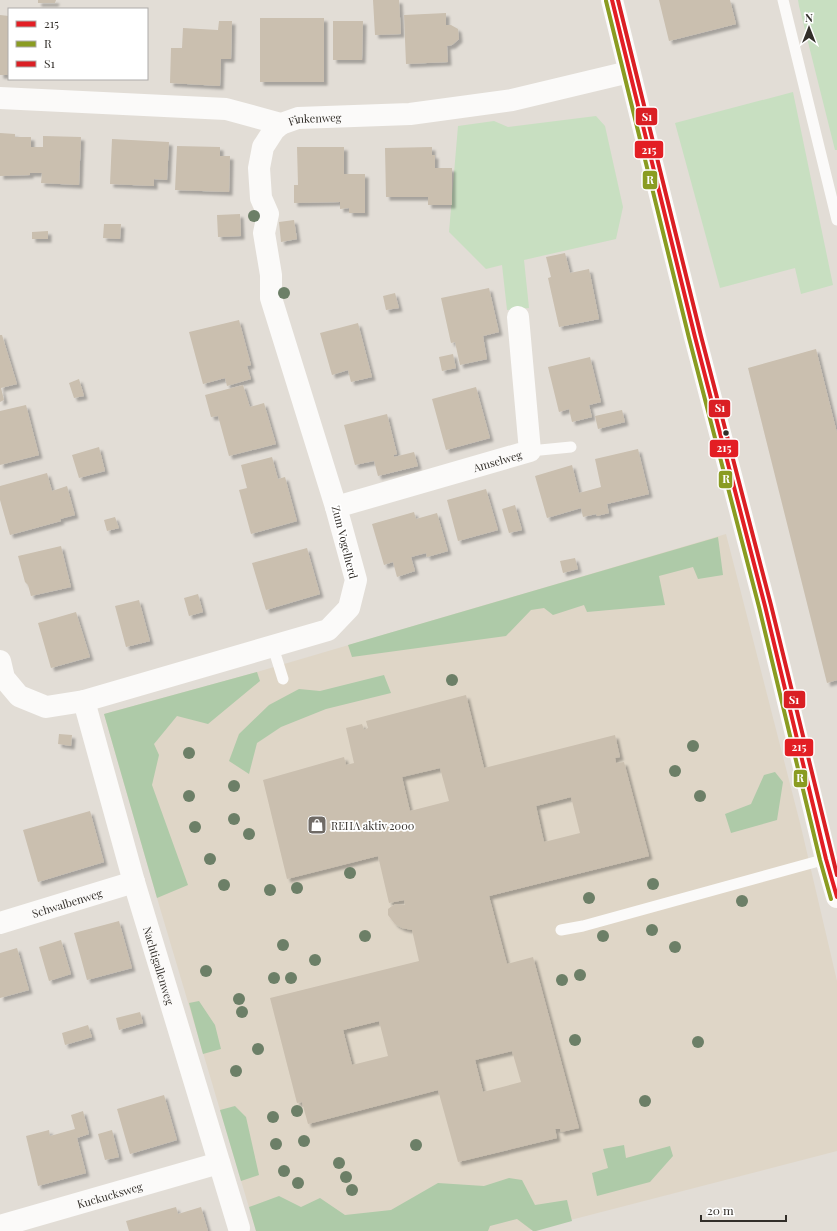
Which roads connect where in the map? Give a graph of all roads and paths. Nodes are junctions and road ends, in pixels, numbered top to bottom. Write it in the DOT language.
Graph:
graph roads {
  1 [pos="612,0"];
  2 [pos="782,0"];
  3 [pos="629,72"];
  4 [pos="0,98"];
  5 [pos="281,124"];
  6 [pos="837,220"];
  7 [pos="518,317"];
  8 [pos="571,447"];
  9 [pos="530,451"];
  10 [pos="336,507"];
  11 [pos="273,646"];
  12 [pos="0,661"];
  13 [pos="283,679"];
  14 [pos="84,701"];
  15 [pos="826,859"];
  16 [pos="134,882"];
  17 [pos="837,897"];
  18 [pos="0,922"];
  19 [pos="561,930"];
  20 [pos="219,1163"];
  21 [pos="0,1226"];
  22 [pos="239,1228"];
  1 -- 3 [label="street"];
  2 -- 6 [label="lane"];
  3 -- 5 [label="street, Finkenweg"];
  3 -- 15 [label="street"];
  4 -- 5 [label="street, Finkenweg"];
  5 -- 10 [label="street, Zum Vogelherd"];
  7 -- 9 [label="street, Amselweg"];
  8 -- 9 [label="lane"];
  9 -- 10 [label="street, Amselweg"];
  10 -- 11 [label="street, Zum Vogelherd"];
  11 -- 13 [label="lane"];
  11 -- 14 [label="street, Zum Vogelherd"];
  12 -- 14 [label="street, Zum Vogelherd"];
  14 -- 16 [label="street, Nachtigallenweg"];
  15 -- 17 [label="street"];
  15 -- 19 [label="lane"];
  16 -- 18 [label="street, Schwalbenweg"];
  16 -- 20 [label="street, Nachtigallenweg"];
  20 -- 21 [label="street, Kuckucksweg"];
  20 -- 22 [label="street, Nachtigallenweg"];
}
